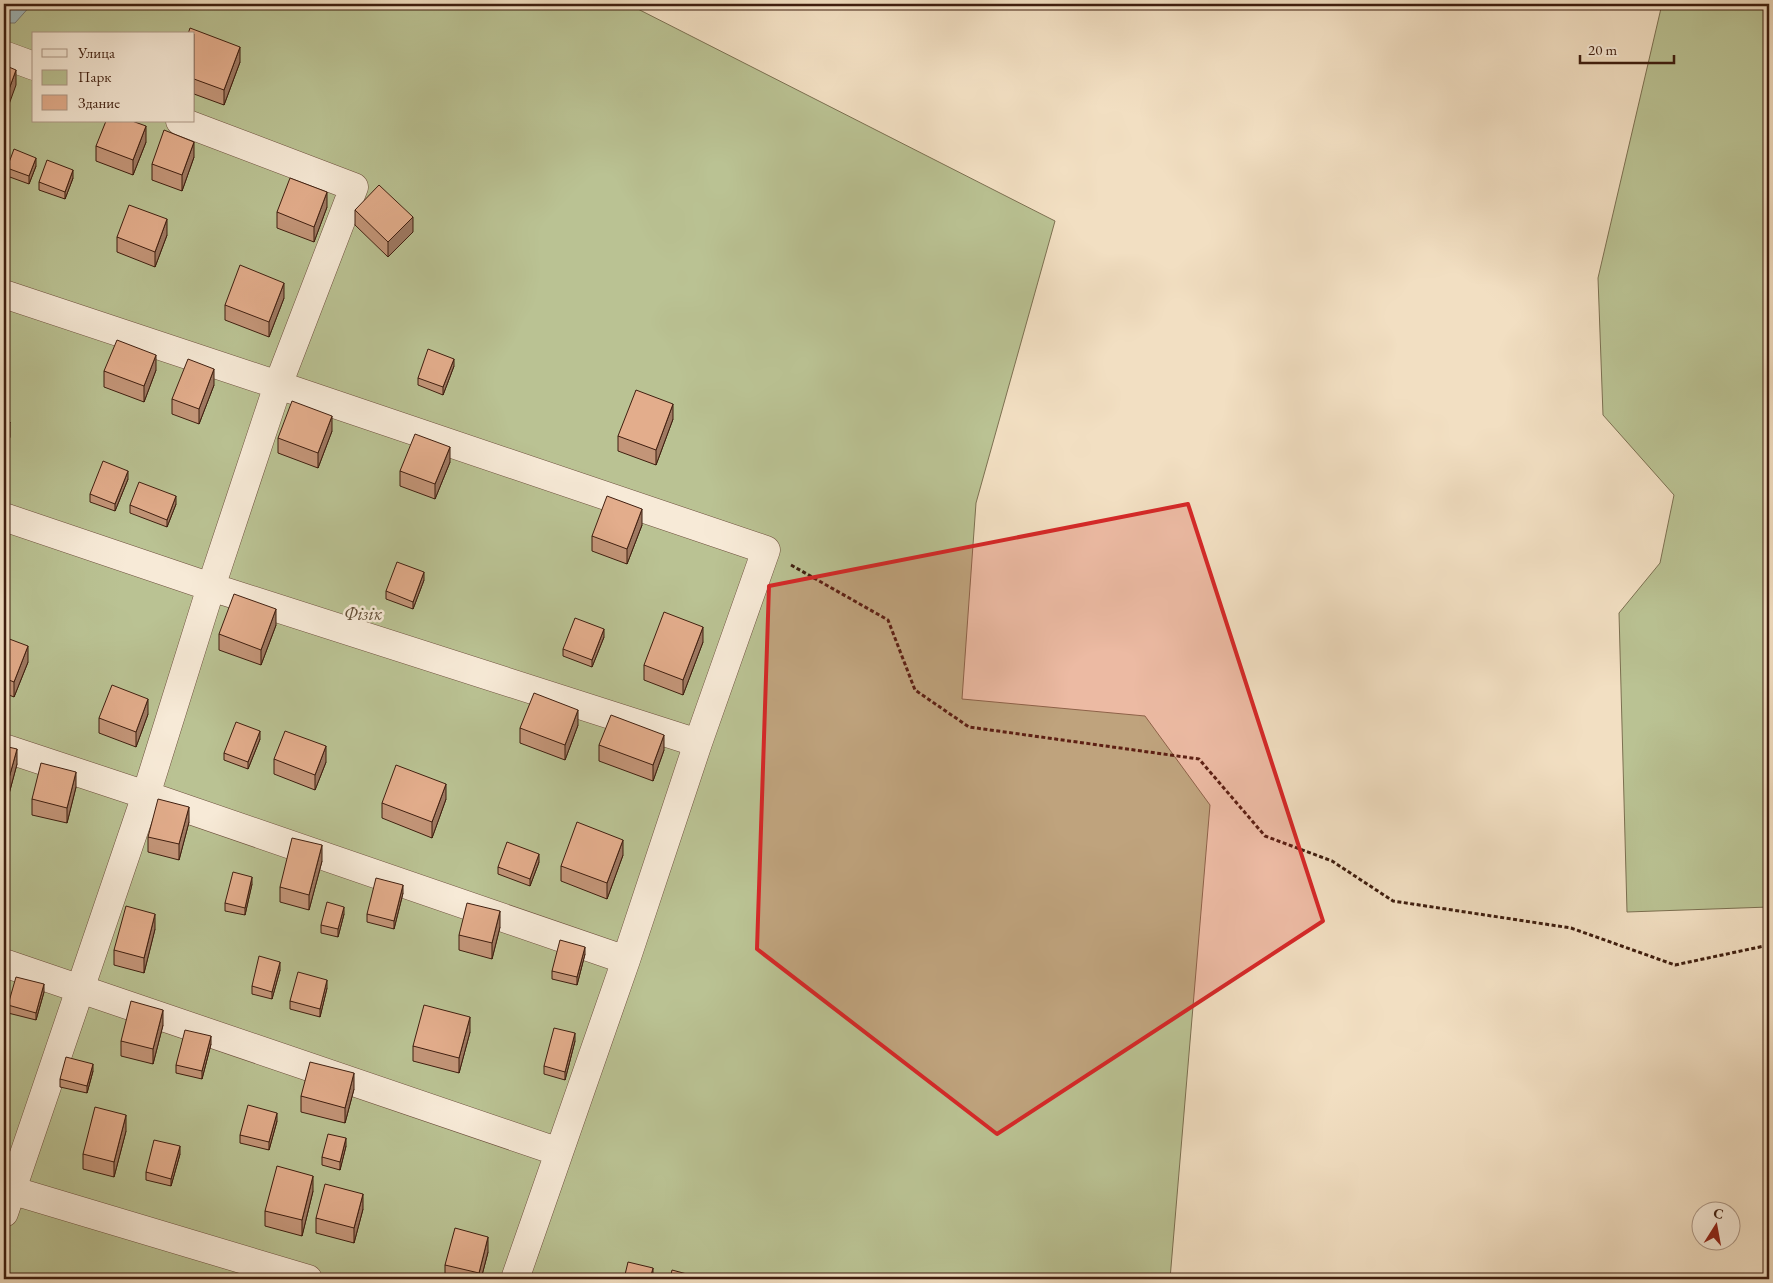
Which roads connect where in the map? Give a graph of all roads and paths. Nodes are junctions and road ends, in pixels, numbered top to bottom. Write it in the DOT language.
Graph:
graph roads {
  1 [pos="4,55"];
  2 [pos="32,65"];
  3 [pos="183,122"];
  4 [pos="4,294"];
  5 [pos="278,385"];
  6 [pos="4,517"];
  7 [pos="766,550"];
  8 [pos="211,588"];
  9 [pos="698,743"];
  10 [pos="4,748"];
  11 [pos="146,795"];
  12 [pos="1769,945"];
  13 [pos="626,960"];
  14 [pos="4,963"];
  15 [pos="80,989"];
  16 [pos="559,1152"];
  17 [pos="6,1197"];
  18 [pos="308,1279"];
  19 [pos="515,1279"];
  1 -- 2 [label="lane"];
  3 -- 5 [label="lane"];
  4 -- 5 [label="lane"];
  5 -- 7 [label="lane"];
  5 -- 8 [label="lane"];
  6 -- 8 [label="lane"];
  7 -- 9 [label="lane"];
  7 -- 12 [label="path"];
  8 -- 9 [label="lane"];
  8 -- 11 [label="lane"];
  9 -- 13 [label="lane"];
  10 -- 11 [label="lane"];
  11 -- 13 [label="lane"];
  11 -- 15 [label="lane"];
  13 -- 16 [label="lane"];
  14 -- 15 [label="lane"];
  15 -- 16 [label="lane"];
  15 -- 17 [label="lane"];
  16 -- 19 [label="lane"];
  17 -- 18 [label="lane"];
}
